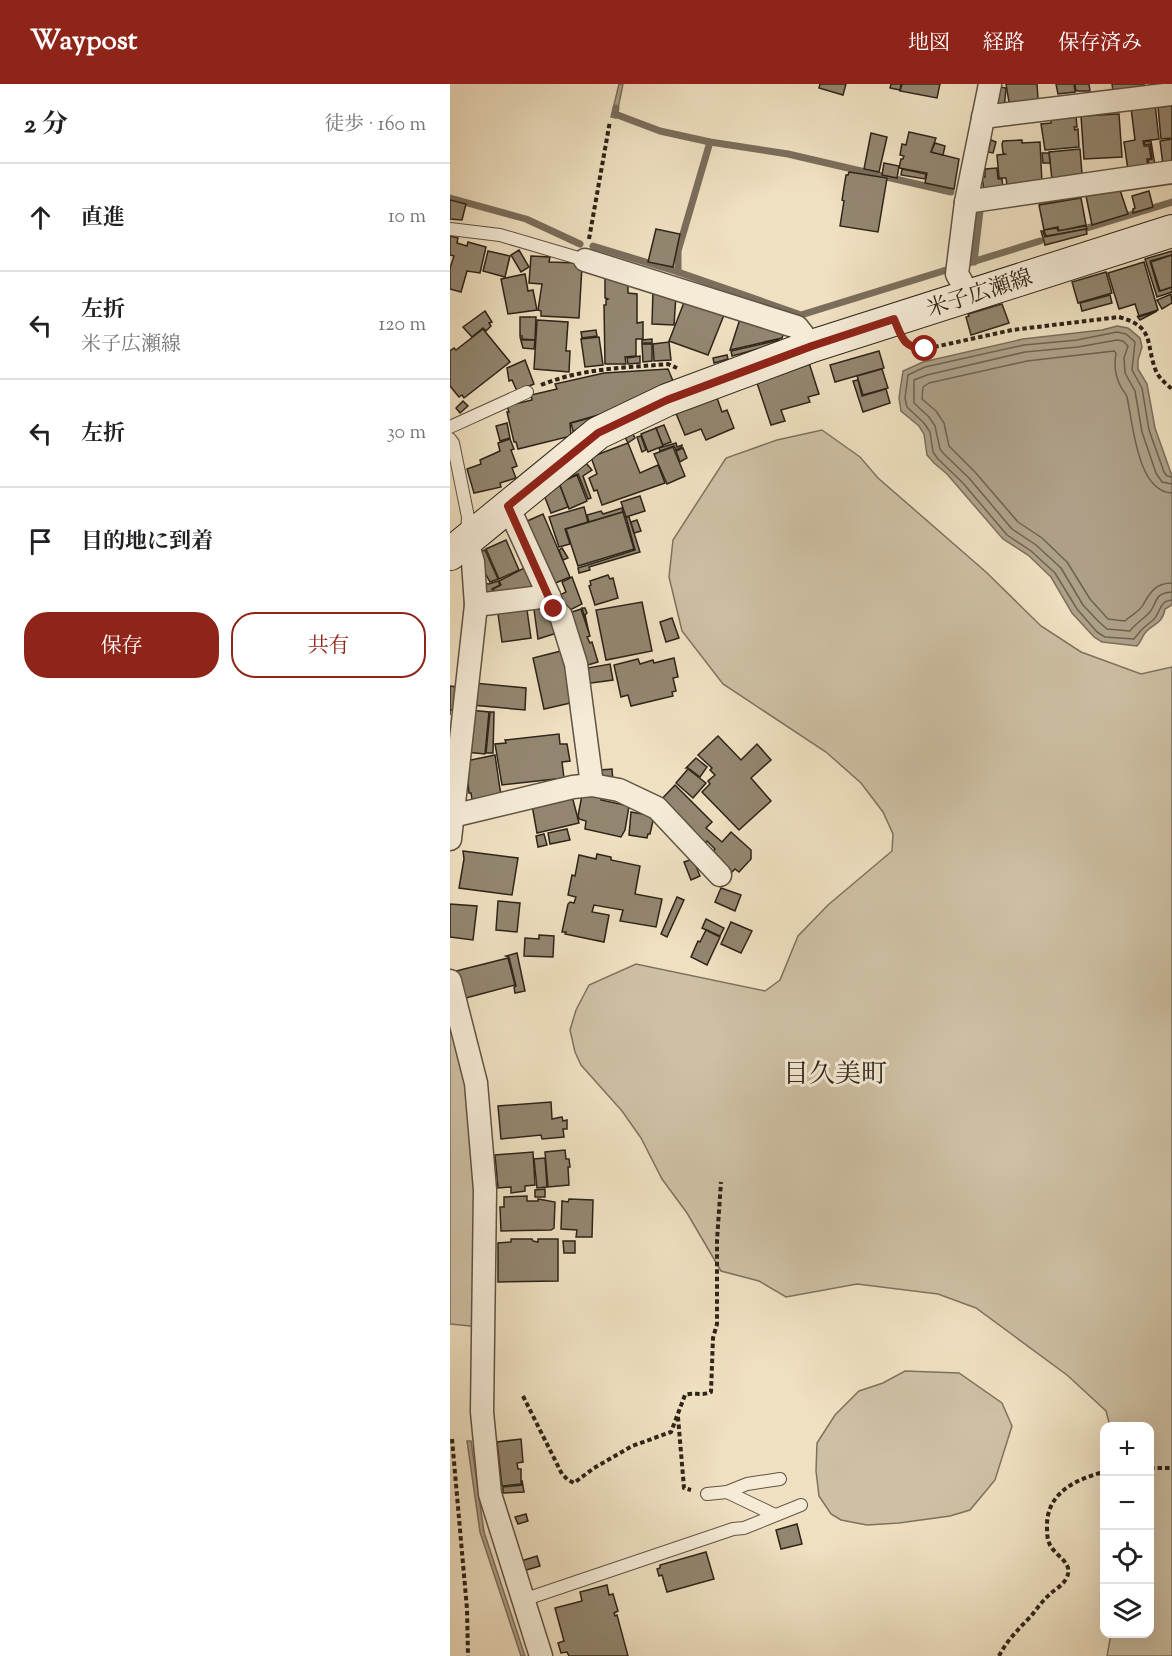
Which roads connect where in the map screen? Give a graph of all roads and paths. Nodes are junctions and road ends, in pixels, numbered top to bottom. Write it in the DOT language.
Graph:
graph roads {
  1 [pos="990,84"];
  2 [pos="1172,94"];
  3 [pos="983,117"];
  4 [pos="610,122"];
  5 [pos="1172,172"];
  6 [pos="966,202"];
  7 [pos="452,224"];
  8 [pos="1172,231"];
  9 [pos="578,253"];
  10 [pos="969,294"];
  11 [pos="894,319"];
  12 [pos="812,346"];
  13 [pos="1172,389"];
  14 [pos="527,392"];
  15 [pos="688,392"];
  16 [pos="450,427"];
  17 [pos="450,439"];
  18 [pos="508,506"];
  19 [pos="458,547"];
  20 [pos="549,596"];
  21 [pos="476,605"];
  22 [pos="592,785"];
  23 [pos="452,816"];
  24 [pos="450,839"];
  25 [pos="720,875"];
  26 [pos="450,981"];
  27 [pos="721,1182"];
  28 [pos="523,1396"];
  29 [pos="678,1413"];
  30 [pos="452,1439"];
  31 [pos="1154,1468"];
  32 [pos="1172,1468"];
  33 [pos="1100,1473"];
  34 [pos="780,1479"];
  35 [pos="727,1492"];
  36 [pos="707,1494"];
  37 [pos="801,1505"];
  38 [pos="775,1515"];
  39 [pos="523,1600"];
  40 [pos="468,1656"];
  41 [pos="541,1656"];
  42 [pos="999,1656"];
  1 -- 3 [label="street"];
  2 -- 3 [label="street"];
  3 -- 6 [label="street"];
  4 -- 9 [label="path"];
  5 -- 6 [label="street"];
  6 -- 10 [label="street"];
  7 -- 9 [label="lane"];
  8 -- 10 [label="main road, 米子広瀬線"];
  9 -- 12 [label="street"];
  10 -- 11 [label="main road, 米子広瀬線"];
  11 -- 12 [label="main road, 米子広瀬線"];
  11 -- 13 [label="path"];
  12 -- 15 [label="main road, 米子広瀬線"];
  14 -- 15 [label="path"];
  14 -- 16 [label="lane"];
  15 -- 18 [label="main road, 米子広瀬線"];
  17 -- 19 [label="lane"];
  18 -- 19 [label="main road, 米子広瀬線"];
  18 -- 20 [label="street"];
  19 -- 21 [label="street"];
  20 -- 21 [label="street"];
  20 -- 22 [label="street"];
  21 -- 23 [label="street"];
  22 -- 23 [label="street"];
  22 -- 25 [label="street"];
  23 -- 24 [label="street"];
  26 -- 39 [label="street"];
  27 -- 29 [label="path"];
  28 -- 29 [label="path"];
  29 -- 36 [label="path"];
  30 -- 40 [label="path"];
  31 -- 32 [label="path"];
  33 -- 42 [label="path"];
  34 -- 35 [label="lane"];
  35 -- 36 [label="lane"];
  35 -- 38 [label="lane"];
  37 -- 38 [label="lane"];
  38 -- 39 [label="lane"];
  39 -- 41 [label="street"];
}
